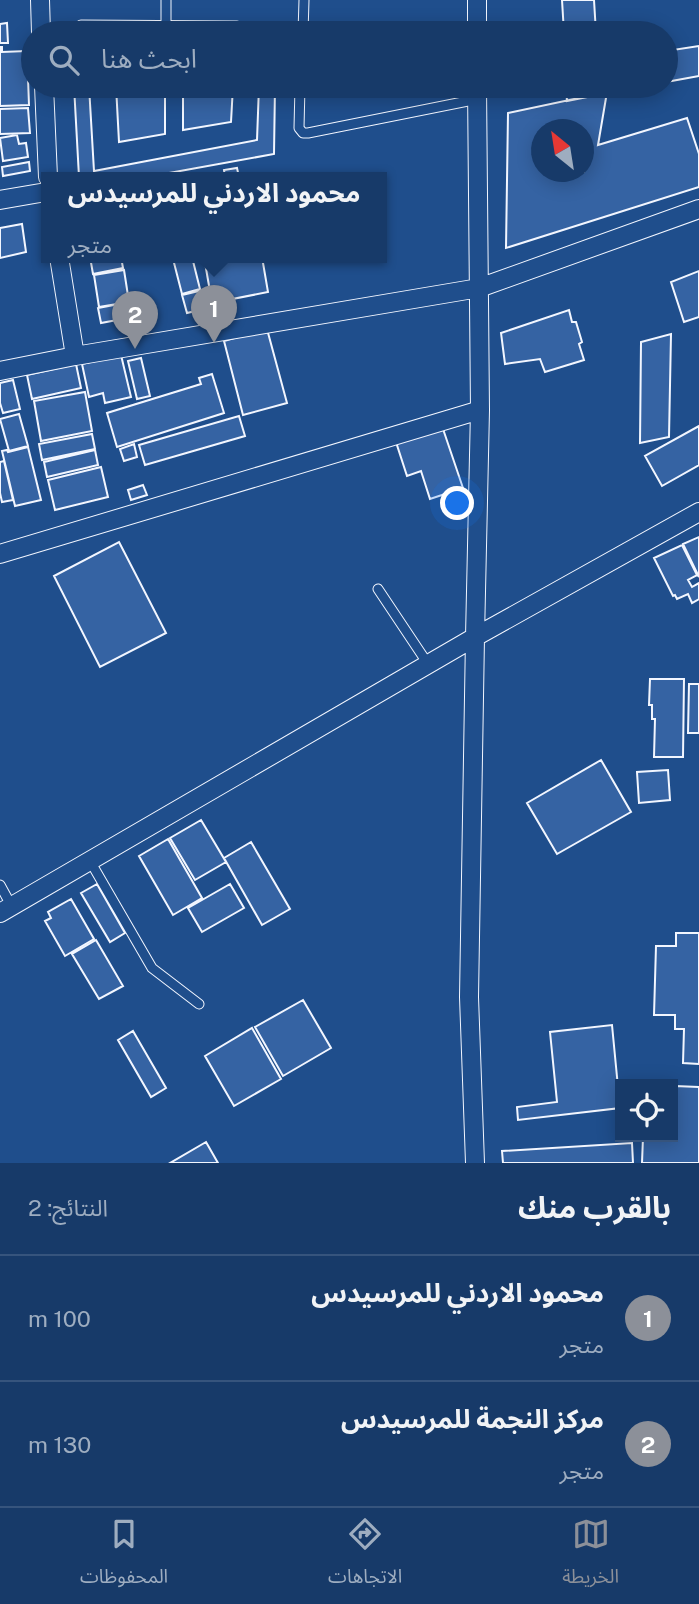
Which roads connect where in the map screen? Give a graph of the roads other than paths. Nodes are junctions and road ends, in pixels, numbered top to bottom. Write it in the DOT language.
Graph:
graph roads {
  1 [pos="40,0"];
  2 [pos="166,0"];
  3 [pos="304,0"];
  4 [pos="477,0"];
  5 [pos="41,21"];
  6 [pos="166,21"];
  7 [pos="303,21"];
  8 [pos="477,21"];
  9 [pos="45,98"];
  10 [pos="300,98"];
  11 [pos="452,98"];
  12 [pos="477,98"];
  13 [pos="48,172"];
  14 [pos="41,193"];
  15 [pos="0,201"];
  16 [pos="699,209"];
  17 [pos="61,263"];
  18 [pos="479,288"];
  19 [pos="75,356"];
  20 [pos="0,371"];
  21 [pos="480,410"];
  22 [pos="699,512"];
  23 [pos="0,554"];
  24 [pos="378,589"];
  25 [pos="475,637"];
  26 [pos="428,664"];
  27 [pos="90,861"];
  28 [pos="0,885"];
  29 [pos="6,910"];
  30 [pos="199,1004"];
  31 [pos="475,1163"];
  1 -- 5 [label="street"];
  2 -- 6 [label="lane"];
  3 -- 7 [label="lane"];
  4 -- 8 [label="street"];
  9 -- 13 [label="street"];
  10 -- 11 [label="lane"];
  12 -- 18 [label="street"];
  14 -- 15 [label="street"];
  16 -- 18 [label="street"];
  17 -- 19 [label="street"];
  18 -- 19 [label="street"];
  18 -- 21 [label="street"];
  19 -- 20 [label="street"];
  21 -- 23 [label="street"];
  21 -- 25 [label="street"];
  22 -- 25 [label="street"];
  24 -- 26 [label="lane"];
  25 -- 26 [label="street"];
  25 -- 31 [label="street"];
  26 -- 27 [label="street"];
  27 -- 29 [label="street"];
  27 -- 30 [label="lane"];
  28 -- 29 [label="lane"];
}
